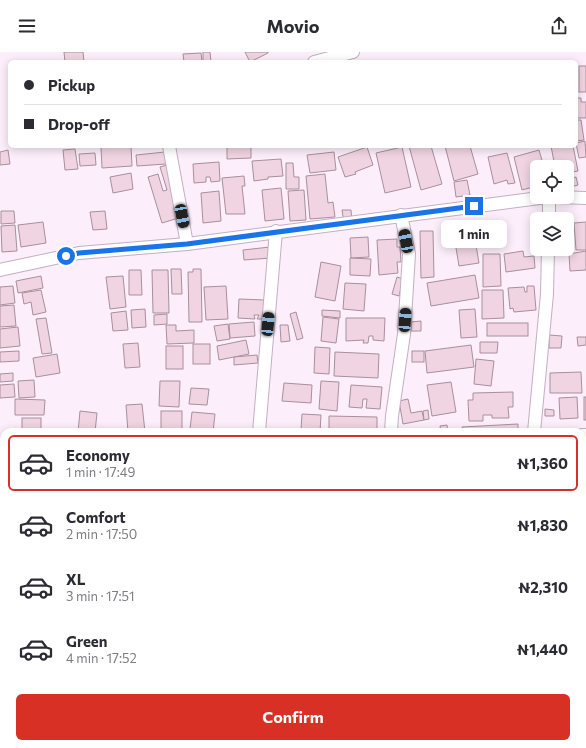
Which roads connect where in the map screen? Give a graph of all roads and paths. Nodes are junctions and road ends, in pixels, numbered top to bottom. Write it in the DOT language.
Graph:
graph roads {
  1 [pos="353,52"];
  2 [pos="322,60"];
  3 [pos="169,148"];
  4 [pos="574,198"];
  5 [pos="586,198"];
  6 [pos="530,199"];
  7 [pos="401,215"];
  8 [pos="276,231"];
  9 [pos="187,244"];
  10 [pos="548,256"];
  11 [pos="0,270"];
  12 [pos="259,428"];
  13 [pos="391,428"];
  14 [pos="534,428"];
  1 -- 2 [label="street"];
  3 -- 9 [label="street"];
  4 -- 5 [label="street"];
  6 -- 7 [label="street"];
  7 -- 8 [label="street"];
  7 -- 13 [label="street"];
  8 -- 9 [label="street"];
  8 -- 12 [label="street"];
  9 -- 11 [label="street"];
  10 -- 14 [label="street"];
}
